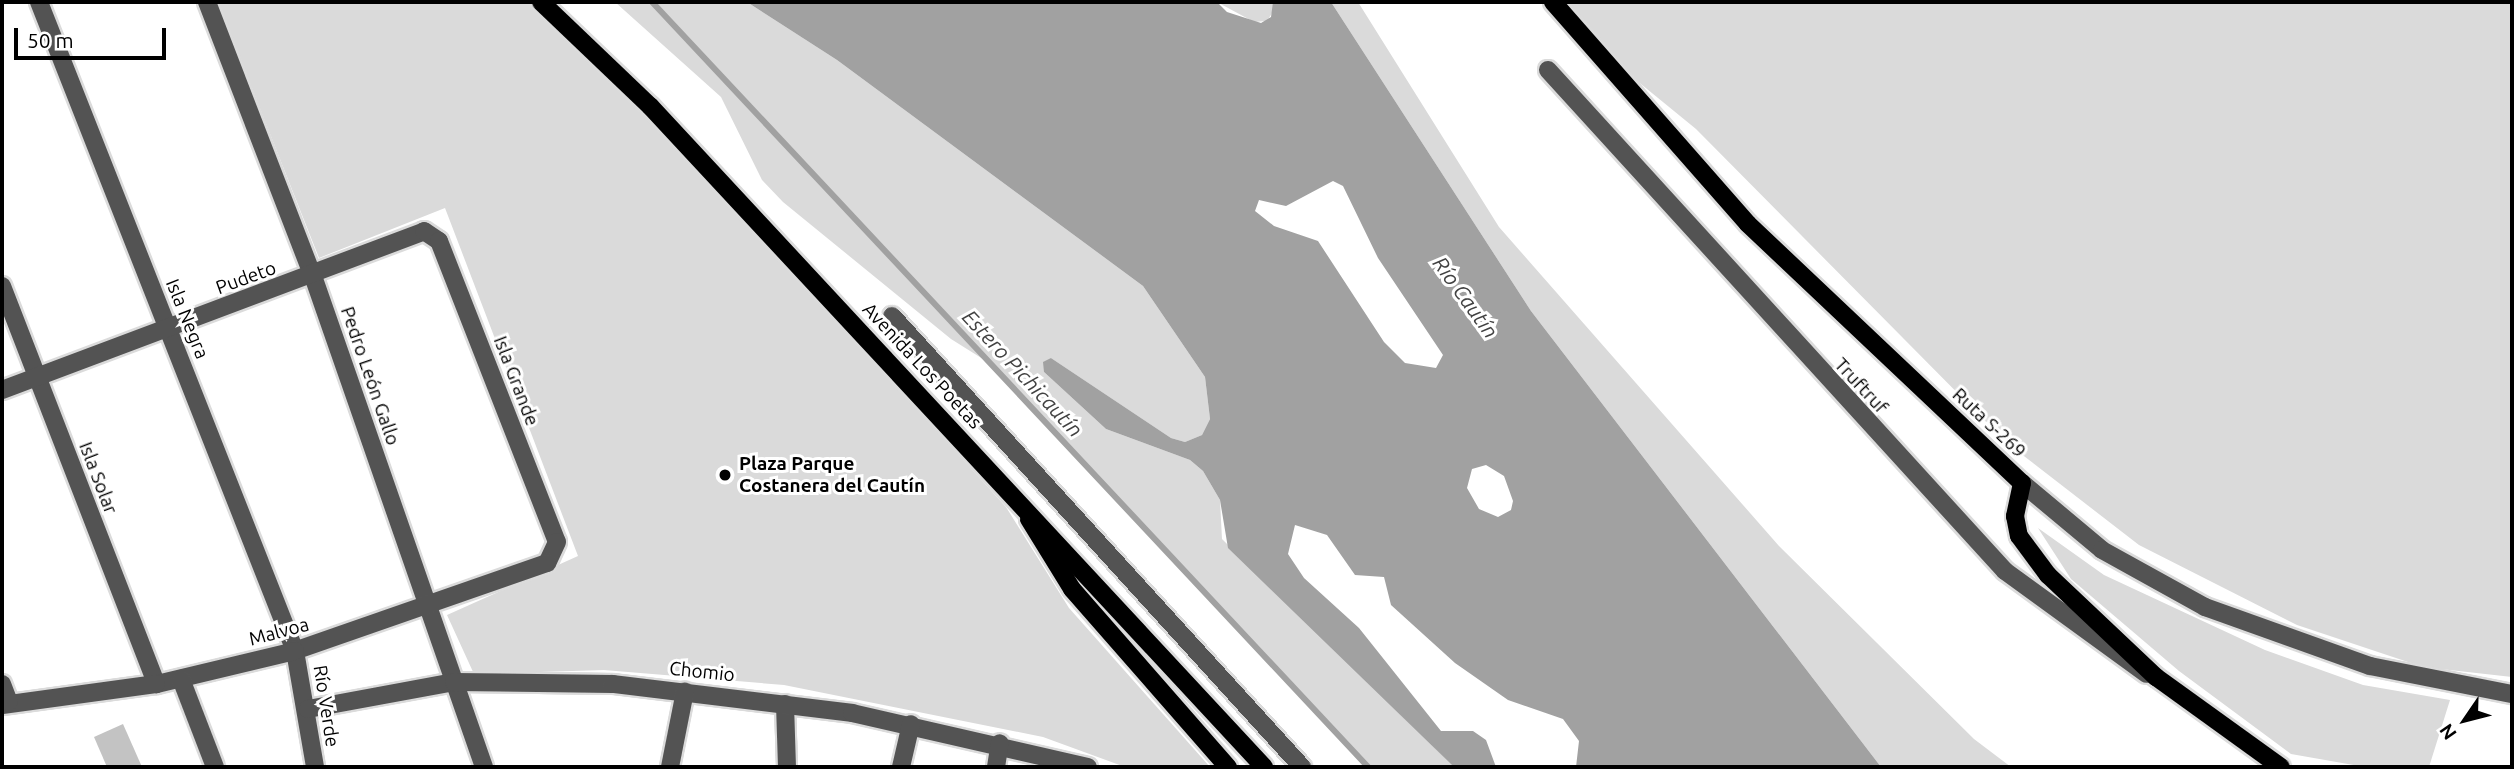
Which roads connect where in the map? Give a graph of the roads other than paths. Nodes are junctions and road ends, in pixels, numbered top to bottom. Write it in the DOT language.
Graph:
graph roads {
  1 [pos="39,2"];
  2 [pos="206,2"];
  3 [pos="541,2"];
  4 [pos="1553,2"];
  5 [pos="1548,70"];
  6 [pos="424,231"];
  7 [pos="313,276"];
  8 [pos="2,286"];
  9 [pos="892,316"];
  10 [pos="168,329"];
  11 [pos="37,377"];
  12 [pos="2,390"];
  13 [pos="2022,483"];
  14 [pos="1019,500"];
  15 [pos="555,555"];
  16 [pos="429,607"];
  17 [pos="295,651"];
  18 [pos="181,679"];
  19 [pos="454,682"];
  20 [pos="2,684"];
  21 [pos="156,684"];
  22 [pos="685,691"];
  23 [pos="2176,693"];
  24 [pos="2512,694"];
  25 [pos="5,704"];
  26 [pos="785,704"];
  27 [pos="307,709"];
  28 [pos="911,724"];
  29 [pos="1000,743"];
  30 [pos="215,767"];
  31 [pos="314,767"];
  32 [pos="484,767"];
  33 [pos="670,767"];
  34 [pos="788,767"];
  35 [pos="901,767"];
  36 [pos="996,767"];
  37 [pos="1087,767"];
  38 [pos="1228,767"];
  39 [pos="1264,767"];
  40 [pos="1302,767"];
  41 [pos="2281,767"];
  1 -- 10 [label="street, Isla Negra"];
  2 -- 7 [label="street, Pedro León Gallo"];
  3 -- 14 [label="main road, Avenida Los Poetas"];
  4 -- 13 [label="main road, Ruta S-269"];
  5 -- 23 [label="street, Truftruf"];
  6 -- 7 [label="street, Pudeto"];
  6 -- 15 [label="street, Isla Grande"];
  7 -- 10 [label="street, Pudeto"];
  7 -- 16 [label="street, Pedro León Gallo"];
  8 -- 11 [label="street, Isla Solar"];
  9 -- 40 [label="street"];
  10 -- 11 [label="street, Pudeto"];
  10 -- 17 [label="street, Isla Negra"];
  11 -- 12 [label="street, Pudeto"];
  11 -- 21 [label="street, Isla Solar"];
  13 -- 23 [label="main road, Truftruf"];
  13 -- 24 [label="street, Ruta S-269"];
  14 -- 38 [label="main road"];
  14 -- 39 [label="main road, Avenida Los Poetas"];
  15 -- 16 [label="street, Malvoa"];
  16 -- 17 [label="street, Malvoa"];
  16 -- 19 [label="street, Pedro León Gallo"];
  17 -- 18 [label="street, Malvoa"];
  17 -- 27 [label="street, Río Verde"];
  18 -- 21 [label="street, Malvoa"];
  18 -- 30 [label="street"];
  19 -- 22 [label="street, Chomio"];
  19 -- 27 [label="street, Chomio"];
  19 -- 32 [label="street, Pedro León Gallo"];
  20 -- 25 [label="street"];
  21 -- 25 [label="street, Malvoa"];
  22 -- 26 [label="street, Chomio"];
  22 -- 33 [label="street"];
  23 -- 41 [label="main road, Truftruf"];
  26 -- 28 [label="street, Chomio"];
  26 -- 34 [label="street"];
  27 -- 31 [label="street, Río Verde"];
  28 -- 29 [label="street, Chomio"];
  28 -- 35 [label="street"];
  29 -- 36 [label="street"];
  29 -- 37 [label="street, Chomio"];
}
